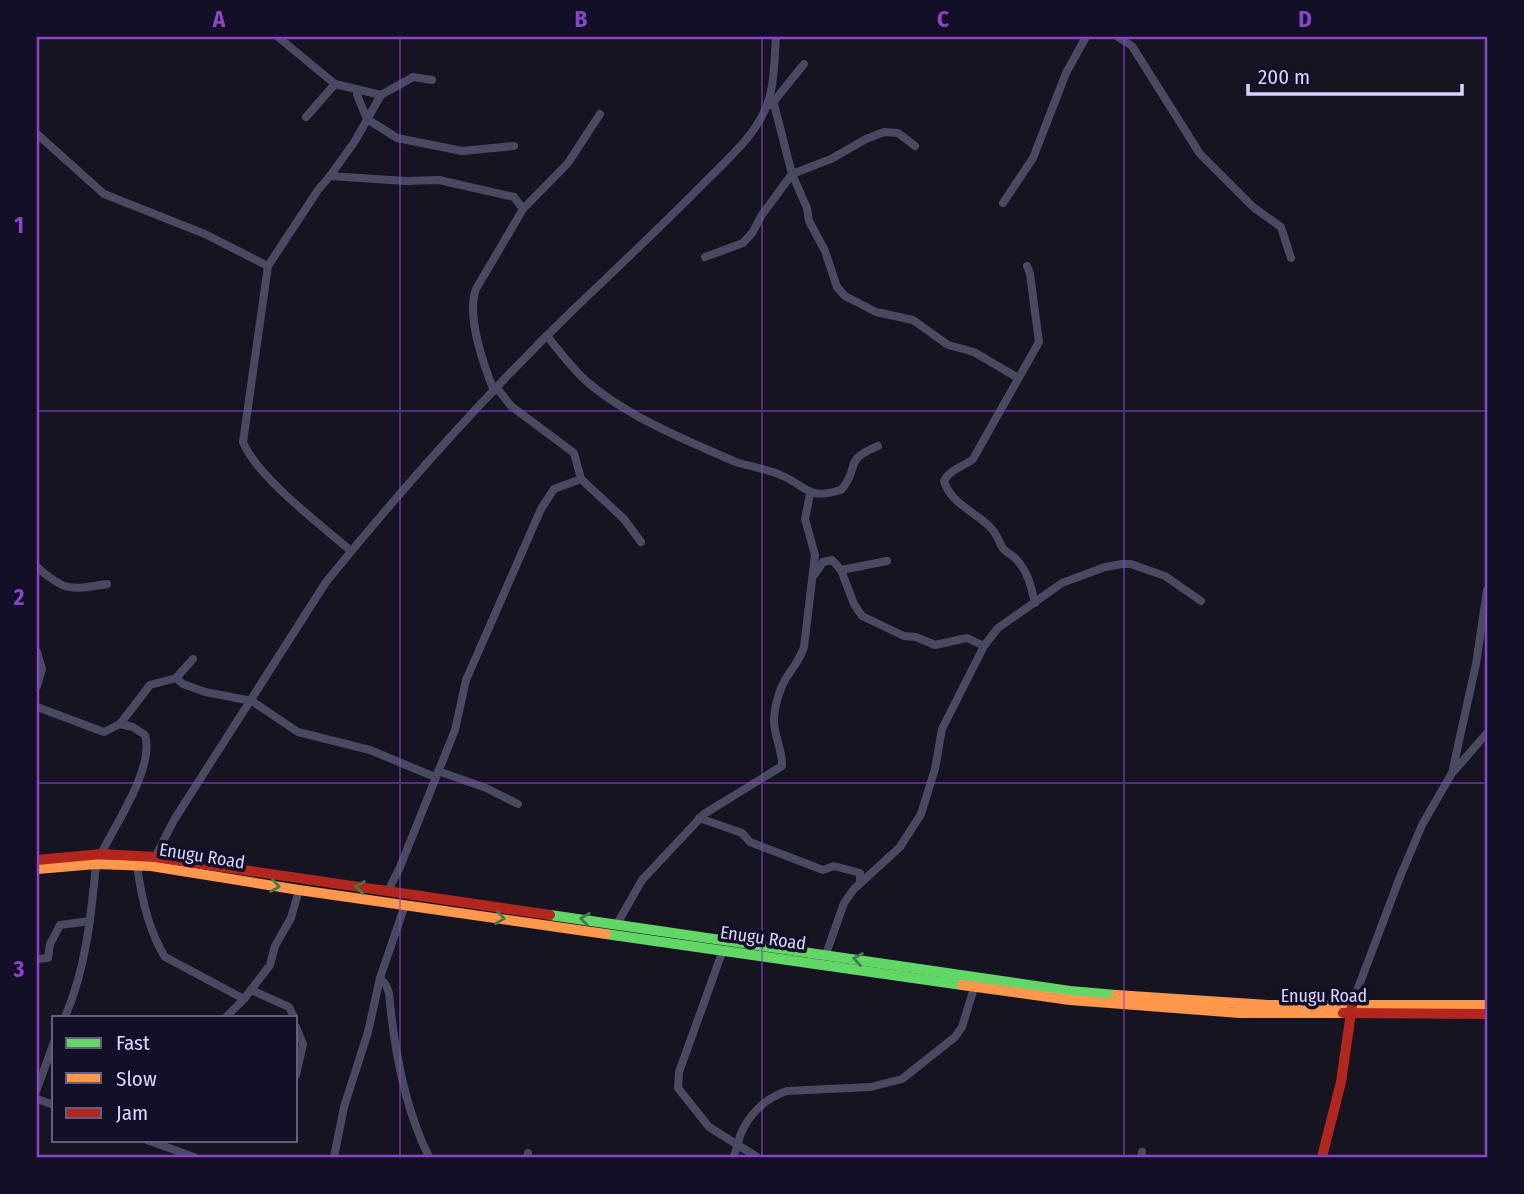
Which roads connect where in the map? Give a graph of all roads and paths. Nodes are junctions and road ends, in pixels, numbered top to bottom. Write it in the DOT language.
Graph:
graph roads {
  1 [pos="278,37"];
  2 [pos="776,37"];
  3 [pos="1086,37"];
  4 [pos="1118,37"];
  5 [pos="804,64"];
  6 [pos="432,80"];
  7 [pos="335,85"];
  8 [pos="357,95"];
  9 [pos="380,95"];
  10 [pos="774,104"];
  11 [pos="765,109"];
  12 [pos="600,114"];
  13 [pos="306,117"];
  14 [pos="367,119"];
  15 [pos="37,134"];
  16 [pos="514,146"];
  17 [pos="915,146"];
  18 [pos="792,174"];
  19 [pos="330,176"];
  20 [pos="1003,203"];
  21 [pos="523,209"];
  22 [pos="705,257"];
  23 [pos="1291,258"];
  24 [pos="268,266"];
  25 [pos="1027,266"];
  26 [pos="547,336"];
  27 [pos="1017,378"];
  28 [pos="495,390"];
  29 [pos="878,446"];
  30 [pos="581,479"];
  31 [pos="810,494"];
  32 [pos="642,542"];
  33 [pos="351,551"];
  34 [pos="887,561"];
  35 [pos="37,567"];
  36 [pos="841,570"];
  37 [pos="813,577"];
  38 [pos="107,584"];
  39 [pos="1487,590"];
  40 [pos="1201,601"];
  41 [pos="1035,603"];
  42 [pos="985,646"];
  43 [pos="37,652"];
  44 [pos="193,659"];
  45 [pos="176,678"];
  46 [pos="37,686"];
  47 [pos="252,701"];
  48 [pos="37,707"];
  49 [pos="120,724"];
  50 [pos="1487,733"];
  51 [pos="1452,773"];
  52 [pos="436,774"];
  53 [pos="518,804"];
  54 [pos="699,818"];
  55 [pos="155,857"];
  56 [pos="98,859"];
  57 [pos="37,860"];
  58 [pos="137,865"];
  59 [pos="37,869"];
  60 [pos="860,883"];
  61 [pos="299,890"];
  62 [pos="388,891"];
  63 [pos="405,905"];
  64 [pos="90,921"];
  65 [pos="617,924"];
  66 [pos="723,950"];
  67 [pos="826,954"];
  68 [pos="37,959"];
  69 [pos="380,978"];
  70 [pos="974,988"];
  71 [pos="251,990"];
  72 [pos="244,999"];
  73 [pos="1487,1005"];
  74 [pos="1352,1009"];
  75 [pos="1487,1014"];
  76 [pos="65,1016"];
  77 [pos="227,1016"];
  78 [pos="294,1016"];
  79 [pos="298,1032"];
  80 [pos="52,1047"];
  81 [pos="298,1066"];
  82 [pos="37,1088"];
  83 [pos="153,1142"];
  84 [pos="738,1147"];
  85 [pos="194,1157"];
  86 [pos="334,1157"];
  87 [pos="429,1157"];
  88 [pos="733,1157"];
  89 [pos="757,1157"];
  90 [pos="1322,1157"];
  1 -- 7 [label="street"];
  2 -- 11 [label="street"];
  3 -- 20 [label="street"];
  4 -- 23 [label="street"];
  5 -- 10 [label="street"];
  6 -- 9 [label="street"];
  7 -- 9 [label="street"];
  7 -- 13 [label="street"];
  8 -- 14 [label="street"];
  9 -- 14 [label="street"];
  10 -- 11 [label="street"];
  10 -- 18 [label="street"];
  11 -- 26 [label="street"];
  12 -- 21 [label="street"];
  14 -- 16 [label="street"];
  14 -- 19 [label="street"];
  15 -- 24 [label="street"];
  17 -- 18 [label="street"];
  18 -- 22 [label="street"];
  18 -- 27 [label="street"];
  19 -- 21 [label="street"];
  19 -- 24 [label="street"];
  21 -- 28 [label="street"];
  24 -- 33 [label="street"];
  25 -- 27 [label="street"];
  26 -- 28 [label="street"];
  26 -- 31 [label="street"];
  27 -- 41 [label="street"];
  28 -- 30 [label="street"];
  28 -- 33 [label="street"];
  29 -- 31 [label="street"];
  30 -- 32 [label="street"];
  30 -- 52 [label="street"];
  31 -- 37 [label="street"];
  33 -- 47 [label="street"];
  34 -- 36 [label="street"];
  35 -- 38 [label="street"];
  36 -- 37 [label="street"];
  36 -- 42 [label="street"];
  37 -- 54 [label="street"];
  39 -- 51 [label="street"];
  40 -- 41 [label="street"];
  41 -- 42 [label="street"];
  42 -- 60 [label="street"];
  43 -- 46 [label="street"];
  44 -- 45 [label="street"];
  45 -- 47 [label="street"];
  45 -- 49 [label="street"];
  47 -- 52 [label="street"];
  47 -- 55 [label="street"];
  48 -- 49 [label="street"];
  49 -- 56 [label="street"];
  50 -- 51 [label="street"];
  51 -- 74 [label="street"];
  52 -- 53 [label="street"];
  52 -- 62 [label="street"];
  54 -- 60 [label="street"];
  54 -- 65 [label="street"];
  55 -- 56 [label="main road"];
  62 -- 55 [label="main road, one-way"];
  56 -- 57 [label="main road"];
  56 -- 58 [label="main road, Enugu Road"];
  56 -- 59 [label="main road, Enugu Road"];
  56 -- 64 [label="street"];
  58 -- 61 [label="main road, Enugu Road, one-way"];
  58 -- 72 [label="street"];
  60 -- 67 [label="street"];
  61 -- 63 [label="main road, Enugu Road"];
  61 -- 71 [label="street"];
  65 -- 62 [label="main road, one-way"];
  63 -- 66 [label="main road, Enugu Road, one-way"];
  63 -- 69 [label="street"];
  64 -- 68 [label="street"];
  64 -- 76 [label="street"];
  65 -- 67 [label="main road"];
  66 -- 70 [label="main road, Enugu Road"];
  66 -- 84 [label="street"];
  74 -- 67 [label="main road, one-way"];
  69 -- 86 [label="street"];
  69 -- 87 [label="street"];
  70 -- 74 [label="main road, Enugu Road"];
  70 -- 84 [label="street"];
  71 -- 72 [label="street"];
  71 -- 78 [label="street"];
  72 -- 77 [label="street"];
  73 -- 74 [label="main road"];
  74 -- 75 [label="main road, Enugu Road"];
  74 -- 90 [label="main road"];
  79 -- 81 [label="street"];
  80 -- 82 [label="street"];
  83 -- 85 [label="street"];
  84 -- 88 [label="street"];
  84 -- 89 [label="street"];
}
